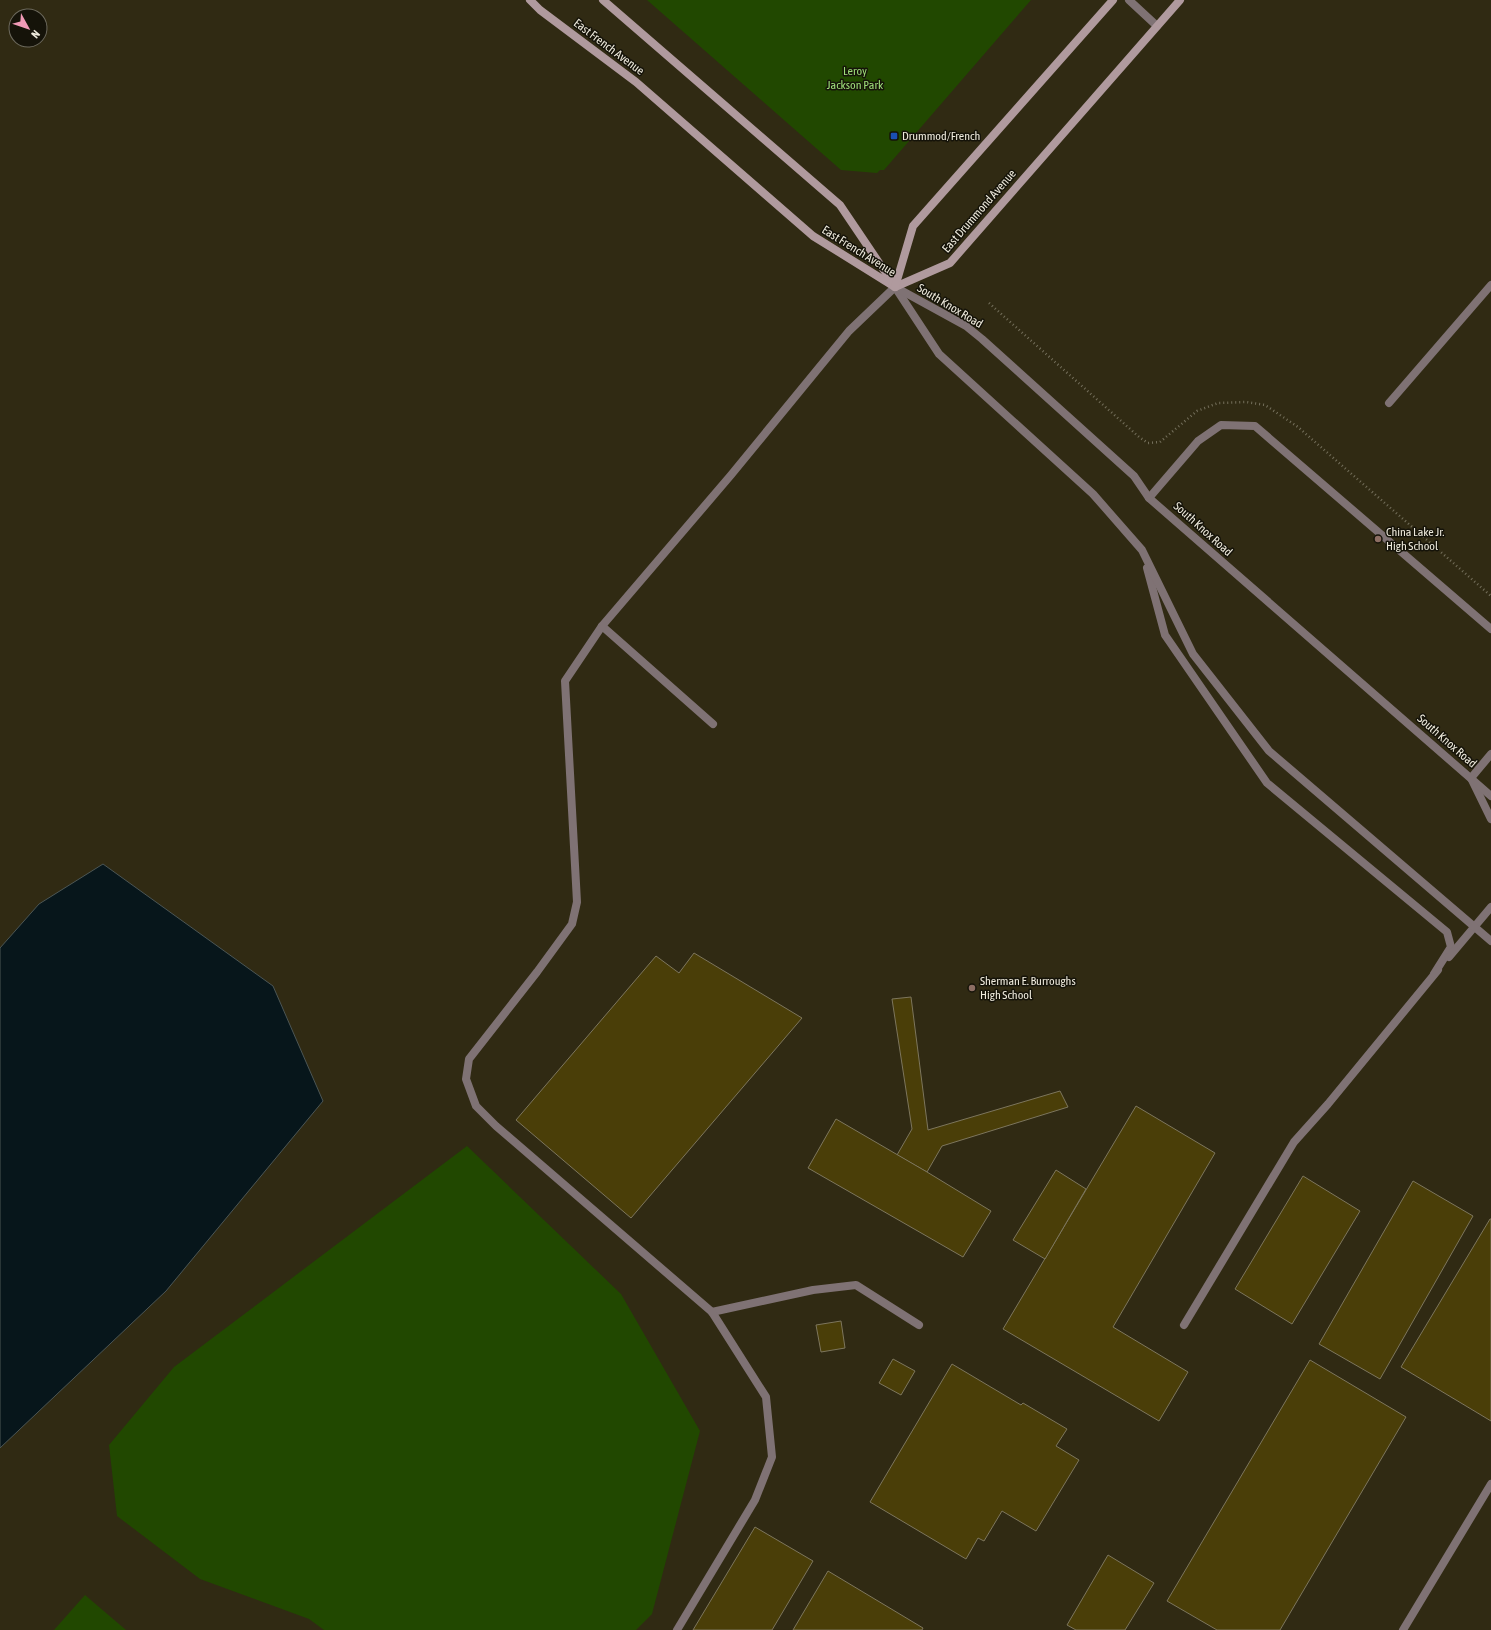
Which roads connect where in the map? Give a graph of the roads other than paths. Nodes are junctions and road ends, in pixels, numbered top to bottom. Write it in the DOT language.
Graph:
graph roads {
  1 [pos="530,0"];
  2 [pos="602,0"];
  3 [pos="1113,0"];
  4 [pos="1129,0"];
  5 [pos="1180,0"];
  6 [pos="1157,26"];
  7 [pos="1491,285"];
  8 [pos="895,288"];
  9 [pos="1389,403"];
  10 [pos="1149,498"];
  11 [pos="1142,550"];
  12 [pos="602,626"];
  13 [pos="1491,629"];
  14 [pos="713,724"];
  15 [pos="1491,754"];
  16 [pos="1471,778"];
  17 [pos="1491,796"];
  18 [pos="1491,819"];
  19 [pos="1491,907"];
  20 [pos="1474,928"];
  21 [pos="1491,941"];
  22 [pos="1434,974"];
  23 [pos="712,1312"];
  24 [pos="919,1324"];
  25 [pos="1184,1325"];
  26 [pos="1491,1484"];
  27 [pos="677,1630"];
  28 [pos="1403,1630"];
  1 -- 8 [label="street, East French Avenue"];
  2 -- 8 [label="street, East French Avenue"];
  3 -- 8 [label="street"];
  4 -- 6 [label="street"];
  5 -- 6 [label="street, East Drummond Avenue"];
  6 -- 8 [label="street, East Drummond Avenue"];
  7 -- 9 [label="street"];
  8 -- 10 [label="street, South Knox Road"];
  8 -- 11 [label="street"];
  8 -- 12 [label="street"];
  10 -- 13 [label="street"];
  10 -- 16 [label="street, South Knox Road"];
  11 -- 20 [label="street"];
  11 -- 22 [label="street"];
  12 -- 14 [label="street"];
  12 -- 23 [label="street"];
  15 -- 16 [label="street"];
  16 -- 17 [label="street, South Knox Road"];
  16 -- 18 [label="street"];
  19 -- 20 [label="street"];
  20 -- 21 [label="street"];
  20 -- 22 [label="street"];
  22 -- 25 [label="street"];
  23 -- 24 [label="street"];
  23 -- 27 [label="street"];
  26 -- 28 [label="street"];
}
